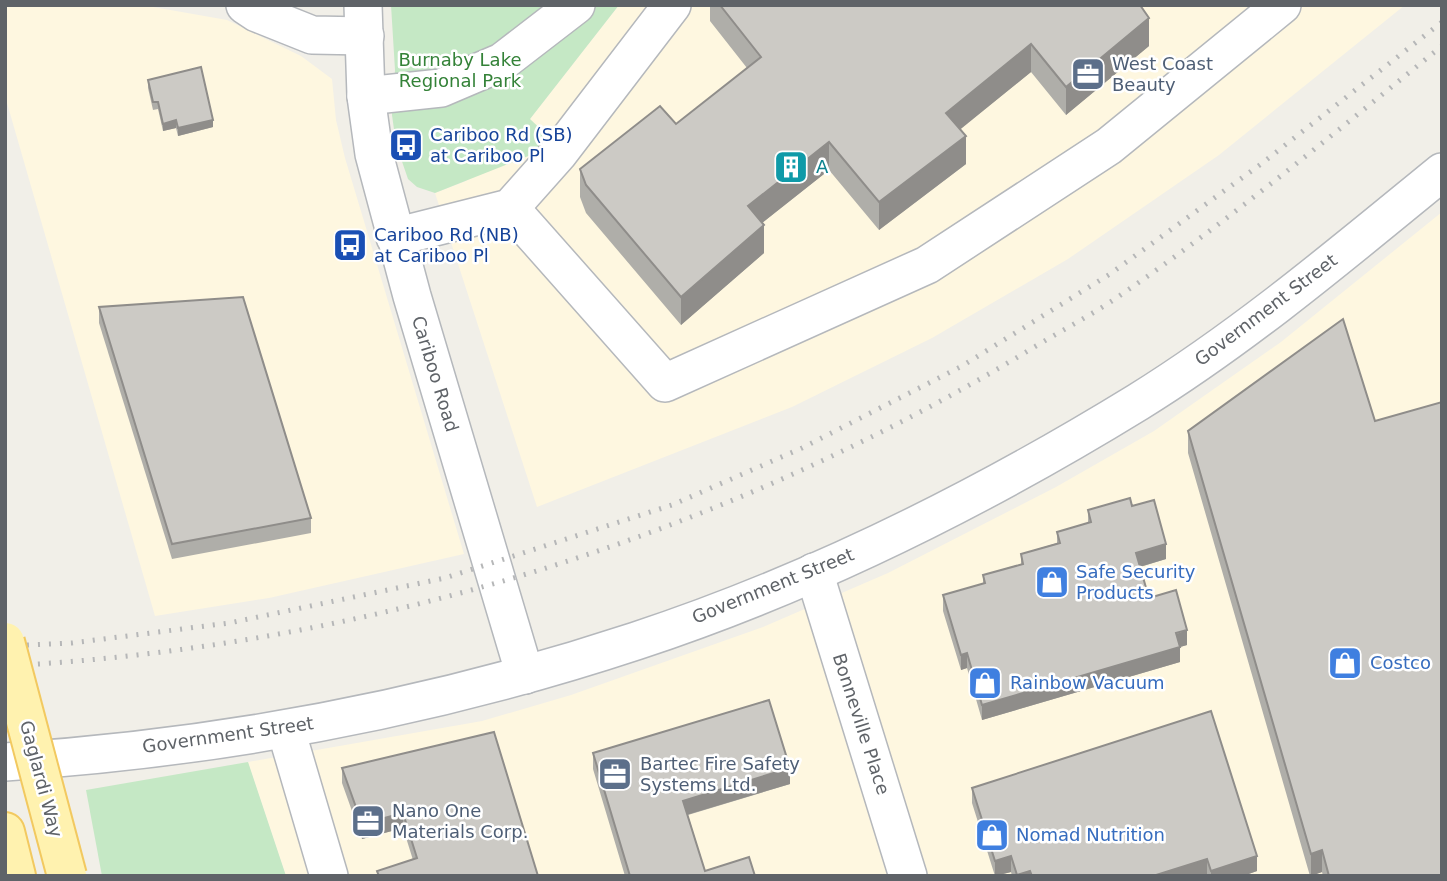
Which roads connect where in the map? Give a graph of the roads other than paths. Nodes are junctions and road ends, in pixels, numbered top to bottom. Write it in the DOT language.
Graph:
graph roads {
  1 [pos="245,5"];
  2 [pos="576,5"];
  3 [pos="672,5"];
  4 [pos="1282,5"];
  5 [pos="370,60"];
  6 [pos="1442,172"];
  7 [pos="510,208"];
  8 [pos="395,237"];
  9 [pos="814,572"];
  10 [pos="5,642"];
  11 [pos="525,675"];
  12 [pos="286,730"];
  13 [pos="5,762"];
  14 [pos="5,832"];
  15 [pos="16,876"];
  16 [pos="67,876"];
  17 [pos="329,876"];
  18 [pos="908,876"];
  1 -- 5 [label="street"];
  2 -- 5 [label="street"];
  3 -- 7 [label="street"];
  4 -- 7 [label="street"];
  5 -- 8 [label="street, Cariboo Road"];
  6 -- 9 [label="street, Government Street"];
  7 -- 8 [label="street"];
  8 -- 11 [label="street, Cariboo Road"];
  9 -- 11 [label="street, Government Street"];
  9 -- 18 [label="street, Bonneville Place"];
  10 -- 16 [label="main road, Gaglardi Way, bridge"];
  11 -- 12 [label="street, Government Street"];
  12 -- 13 [label="street, Government Street"];
  12 -- 17 [label="street"];
  14 -- 15 [label="main road"];
}
